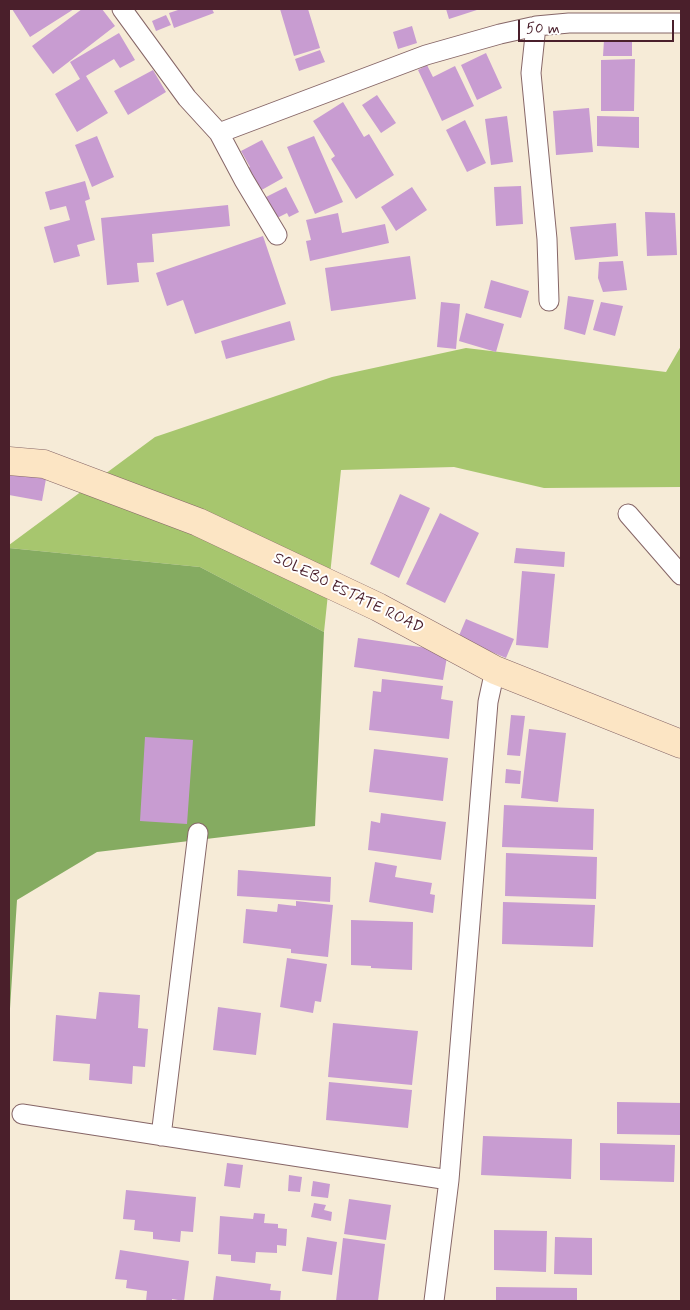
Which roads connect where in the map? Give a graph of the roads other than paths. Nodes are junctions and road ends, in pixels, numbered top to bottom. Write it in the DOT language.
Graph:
graph roads {
  1 [pos="122,9"];
  2 [pos="567,16"];
  3 [pos="681,23"];
  4 [pos="536,26"];
  5 [pos="219,133"];
  6 [pos="276,235"];
  7 [pos="549,301"];
  8 [pos="9,461"];
  9 [pos="628,514"];
  10 [pos="681,575"];
  11 [pos="495,670"];
  12 [pos="681,744"];
  13 [pos="198,833"];
  14 [pos="22,1114"];
  15 [pos="161,1136"];
  16 [pos="449,1180"];
  17 [pos="434,1301"];
  1 -- 5 [label="street"];
  2 -- 3 [label="street"];
  2 -- 4 [label="street"];
  4 -- 5 [label="street"];
  4 -- 7 [label="street"];
  5 -- 6 [label="street"];
  8 -- 11 [label="street, SOLEBO ESTATE ROAD"];
  9 -- 10 [label="street"];
  11 -- 12 [label="street, SOLEBO ESTATE ROAD"];
  11 -- 16 [label="street"];
  13 -- 15 [label="street"];
  14 -- 15 [label="street"];
  15 -- 16 [label="street"];
  16 -- 17 [label="street"];
}
